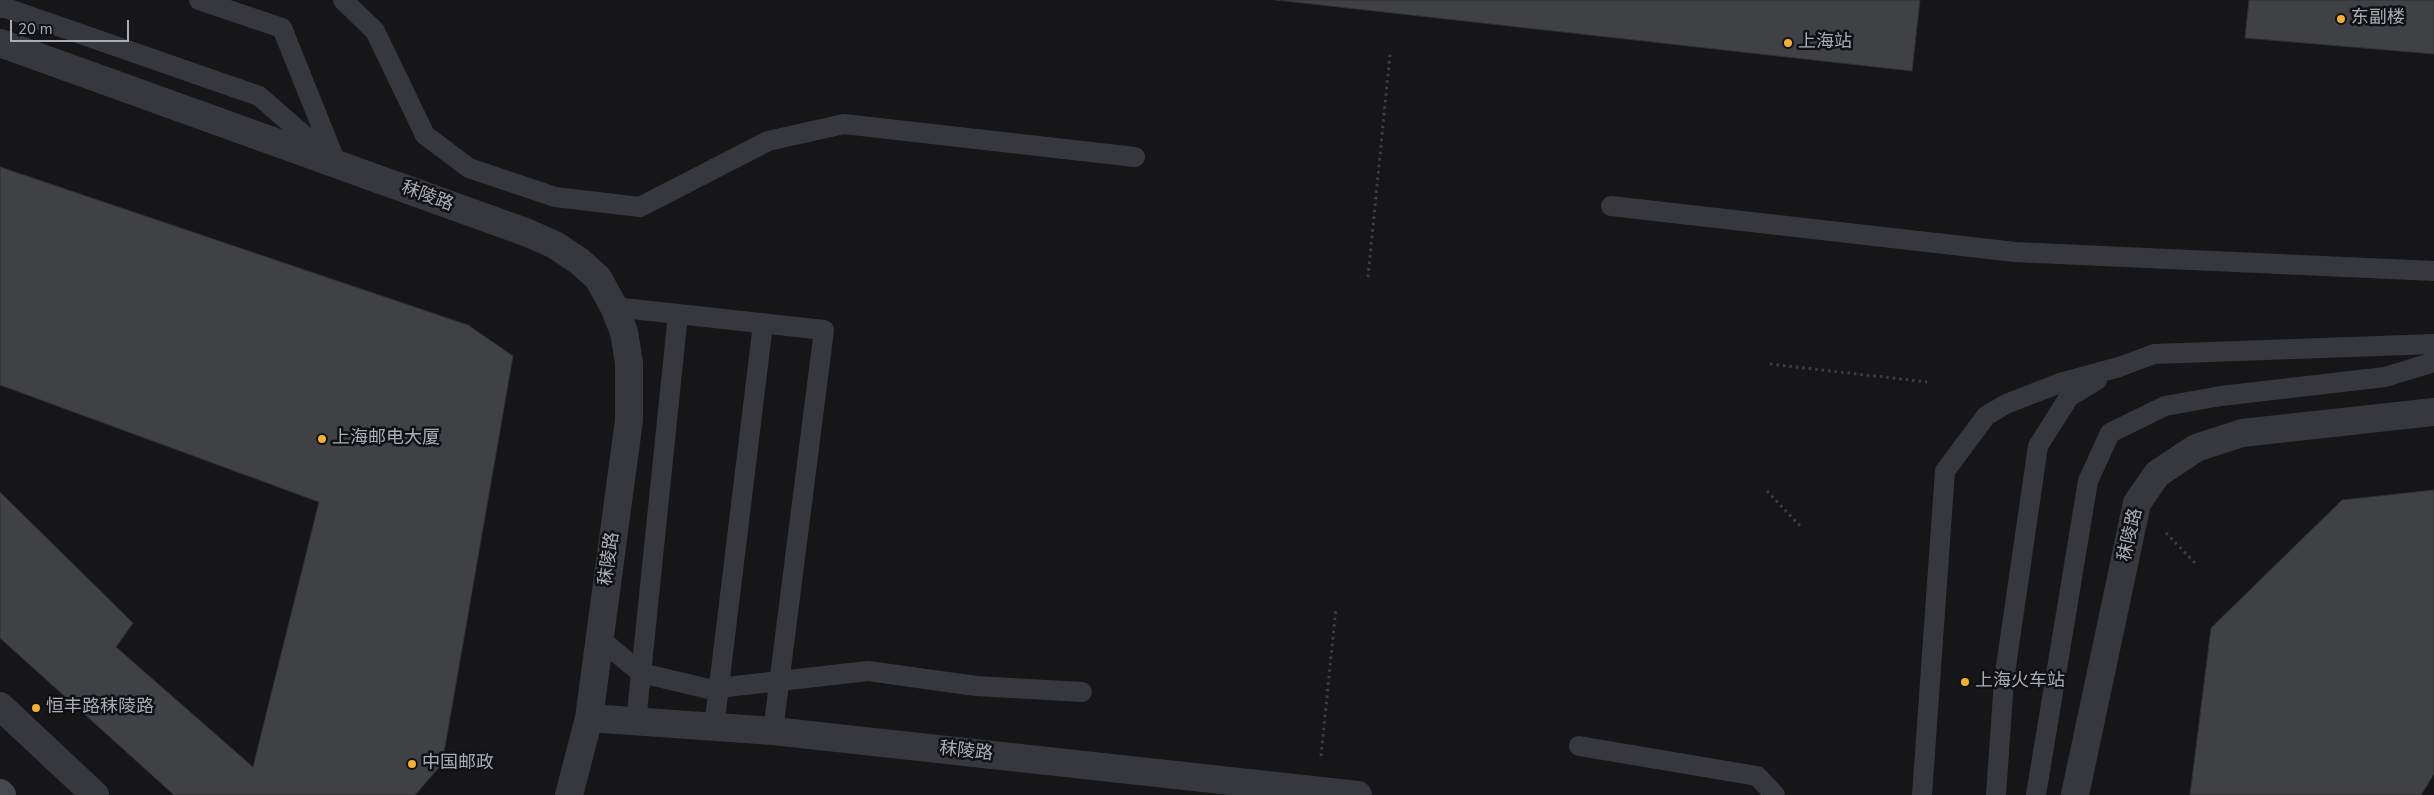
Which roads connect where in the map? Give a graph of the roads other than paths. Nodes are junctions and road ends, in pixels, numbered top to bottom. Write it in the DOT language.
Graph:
graph roads {
  1 [pos="199,0"];
  2 [pos="343,0"];
  3 [pos="0,8"];
  4 [pos="0,43"];
  5 [pos="1135,157"];
  6 [pos="337,164"];
  7 [pos="1611,206"];
  8 [pos="2434,271"];
  9 [pos="614,307"];
  10 [pos="678,314"];
  11 [pos="763,324"];
  12 [pos="2434,344"];
  13 [pos="2434,362"];
  14 [pos="2118,367"];
  15 [pos="2434,412"];
  16 [pos="599,638"];
  17 [pos="641,673"];
  18 [pos="780,681"];
  19 [pos="718,688"];
  20 [pos="1082,692"];
  21 [pos="0,706"];
  22 [pos="589,718"];
  23 [pos="636,722"];
  24 [pos="714,727"];
  25 [pos="773,731"];
  26 [pos="1579,746"];
  27 [pos="95,795"];
  28 [pos="569,795"];
  29 [pos="1358,795"];
  30 [pos="1775,795"];
  31 [pos="1922,795"];
  32 [pos="1996,795"];
  33 [pos="2036,795"];
  34 [pos="2075,795"];
  1 -- 6 [label="lane"];
  2 -- 5 [label="lane"];
  3 -- 6 [label="lane"];
  4 -- 6 [label="street, 秣陵路"];
  6 -- 9 [label="street, 秣陵路"];
  7 -- 8 [label="lane"];
  9 -- 10 [label="lane"];
  9 -- 16 [label="street, 秣陵路"];
  10 -- 11 [label="lane"];
  10 -- 17 [label="lane"];
  11 -- 18 [label="lane"];
  11 -- 19 [label="lane"];
  12 -- 14 [label="lane"];
  13 -- 33 [label="lane"];
  14 -- 31 [label="lane"];
  14 -- 32 [label="lane"];
  15 -- 34 [label="street, 秣陵路"];
  16 -- 17 [label="lane"];
  16 -- 22 [label="street, 秣陵路"];
  17 -- 19 [label="lane"];
  17 -- 23 [label="lane"];
  18 -- 19 [label="lane"];
  18 -- 20 [label="lane"];
  18 -- 25 [label="lane"];
  19 -- 24 [label="lane"];
  21 -- 27 [label="street"];
  22 -- 23 [label="street, 秣陵路"];
  22 -- 28 [label="street"];
  23 -- 24 [label="street, 秣陵路"];
  24 -- 25 [label="street, 秣陵路"];
  25 -- 29 [label="street, 秣陵路"];
  26 -- 30 [label="lane"];
}
